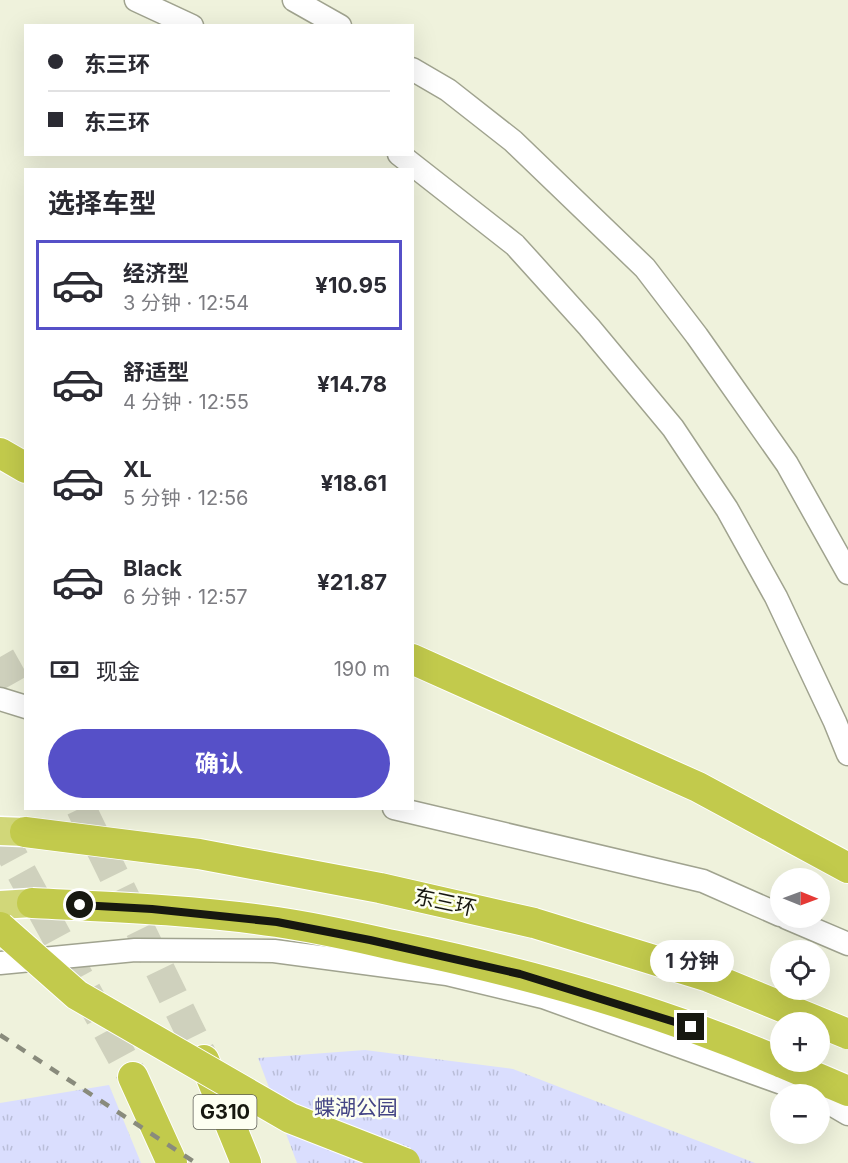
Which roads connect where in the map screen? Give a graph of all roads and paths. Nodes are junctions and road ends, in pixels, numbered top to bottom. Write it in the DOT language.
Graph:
graph roads {
  1 [pos="136,0"];
  2 [pos="294,0"];
  3 [pos="188,24"];
  4 [pos="336,24"];
  5 [pos="414,70"];
  6 [pos="402,156"];
  7 [pos="848,573"];
  8 [pos="414,660"];
  9 [pos="0,699"];
  10 [pos="24,706"];
  11 [pos="848,754"];
  12 [pos="402,810"];
  13 [pos="13,832"];
  14 [pos="848,868"];
  15 [pos="32,903"];
  16 [pos="0,905"];
  17 [pos="770,911"];
  18 [pos="0,927"];
  19 [pos="811,928"];
  20 [pos="848,944"];
  21 [pos="0,963"];
  22 [pos="848,1034"];
  23 [pos="770,1058"];
  24 [pos="204,1060"];
  25 [pos="803,1072"];
  26 [pos="133,1077"];
  27 [pos="783,1084"];
  28 [pos="848,1091"];
  29 [pos="830,1103"];
  30 [pos="848,1113"];
  31 [pos="172,1163"];
  32 [pos="246,1163"];
  33 [pos="405,1163"];
  1 -- 3 [label="street"];
  2 -- 4 [label="street"];
  5 -- 7 [label="street"];
  6 -- 11 [label="street"];
  8 -- 14 [label="highway"];
  9 -- 10 [label="street"];
  12 -- 17 [label="street"];
  13 -- 22 [label="highway, 东三环, bridge"];
  15 -- 16 [label="main road"];
  15 -- 23 [label="highway, bridge"];
  18 -- 33 [label="highway, bridge"];
  19 -- 20 [label="street"];
  21 -- 27 [label="street"];
  24 -- 32 [label="highway, G310"];
  25 -- 28 [label="highway"];
  26 -- 31 [label="highway"];
  29 -- 30 [label="street"];
}
